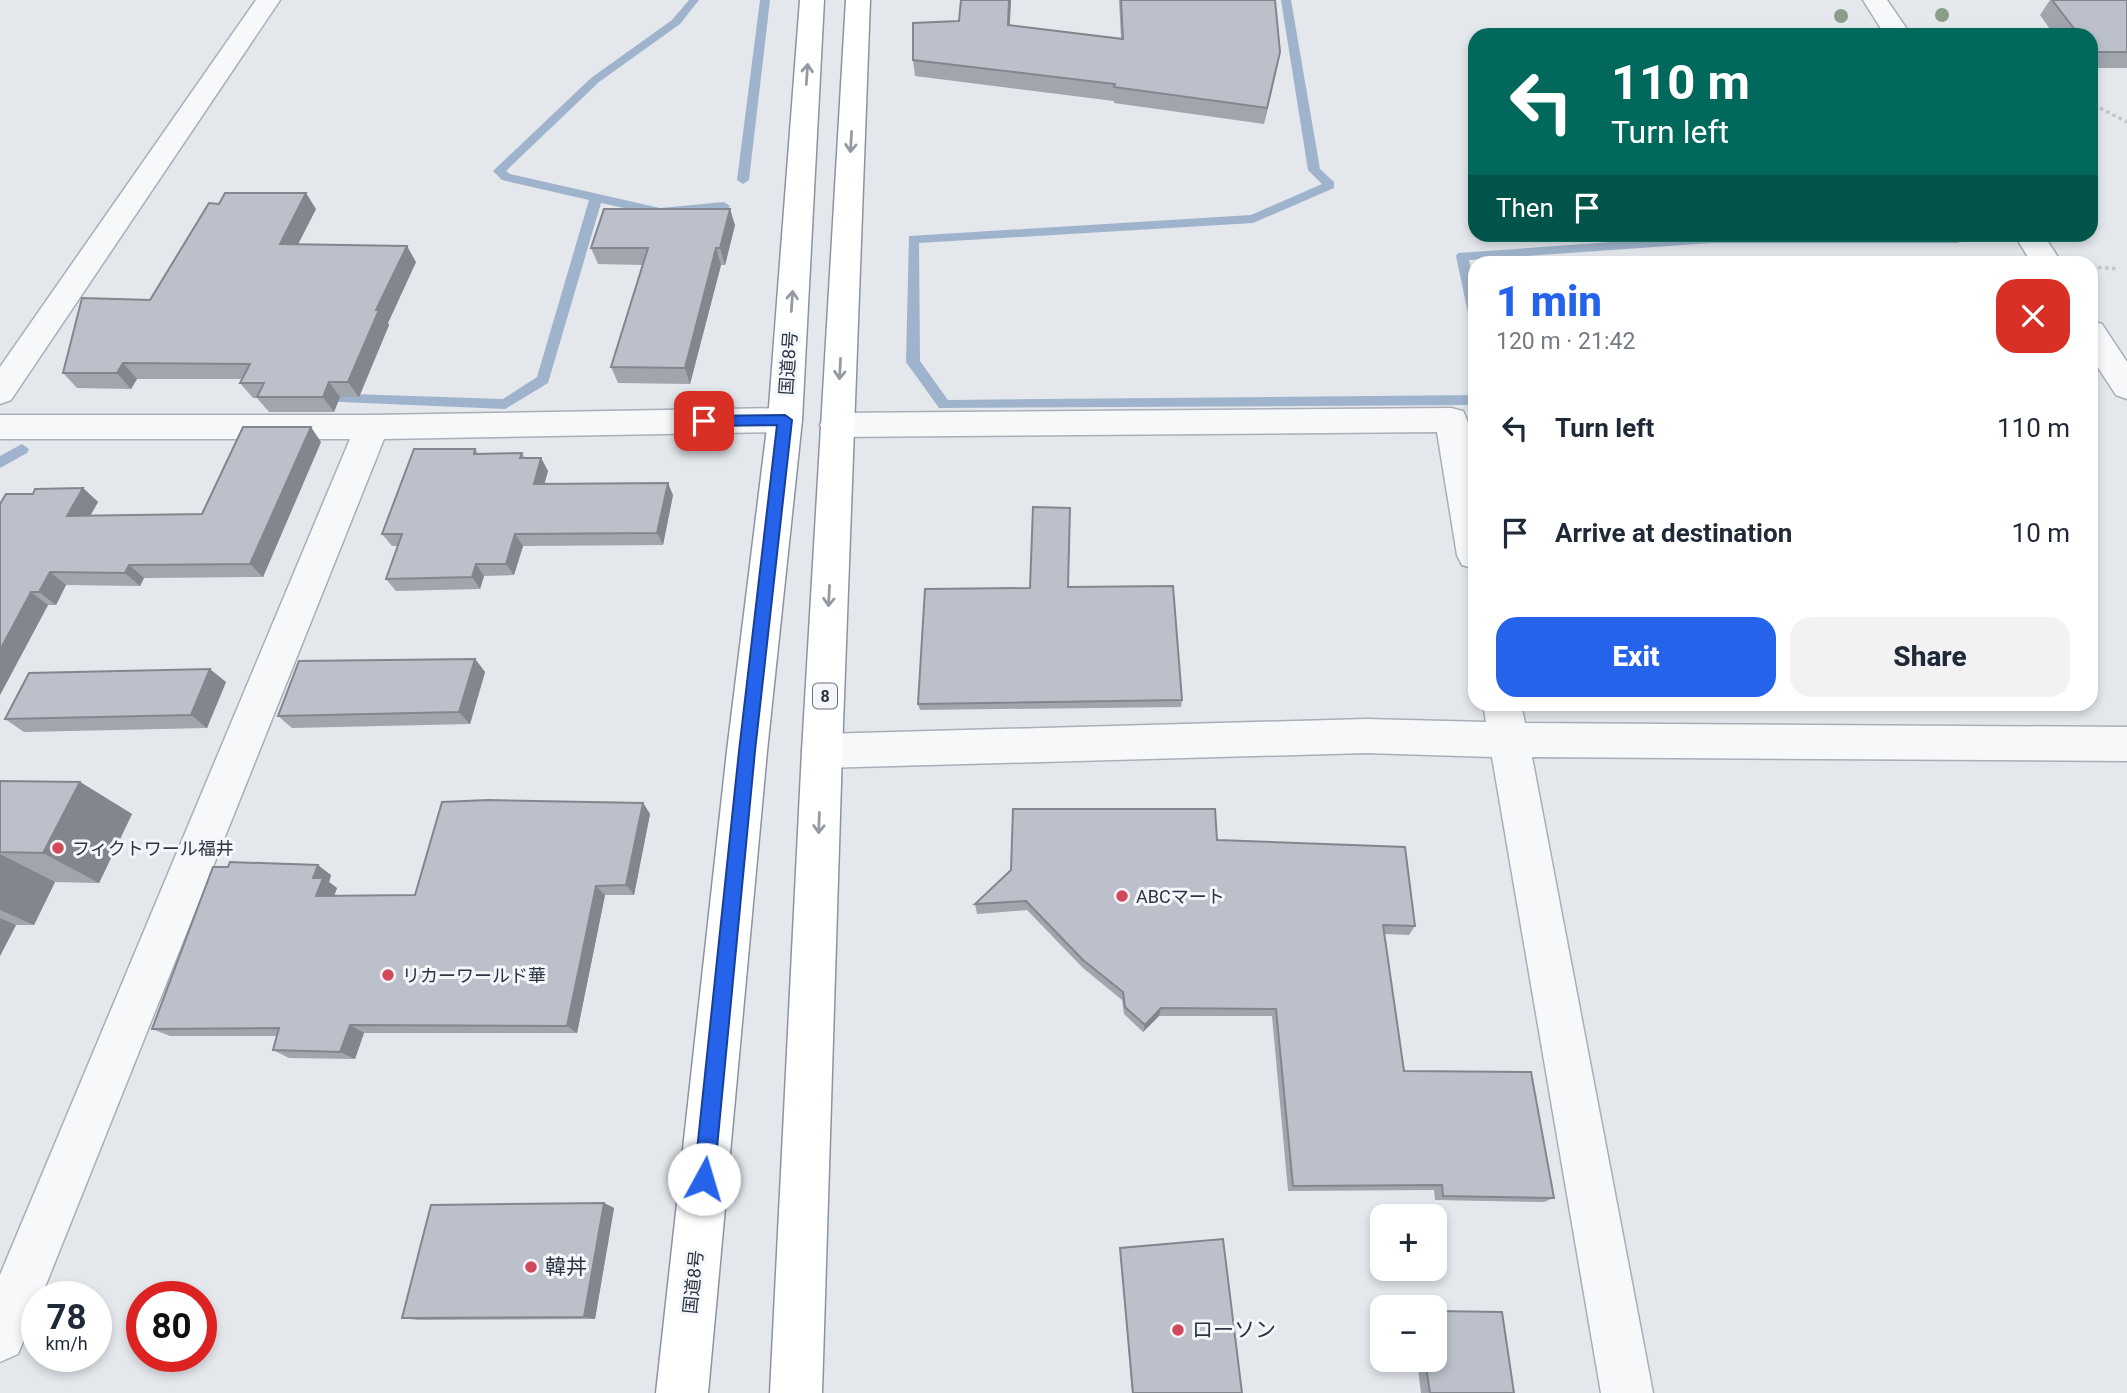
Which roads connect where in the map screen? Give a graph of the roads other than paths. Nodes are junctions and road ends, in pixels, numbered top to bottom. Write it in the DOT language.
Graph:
graph roads {
  1 [pos="268,0"];
  2 [pos="812,0"];
  3 [pos="858,0"];
  4 [pos="1875,0"];
  5 [pos="1893,28"];
  6 [pos="2098,343"];
  7 [pos="2127,387"];
  8 [pos="0,393"];
  9 [pos="785,420"];
  10 [pos="837,425"];
  11 [pos="0,427"];
  12 [pos="372,427"];
  13 [pos="1468,516"];
  14 [pos="1506,722"];
  15 [pos="2127,744"];
  16 [pos="822,751"];
  17 [pos="0,1336"];
  18 [pos="682,1393"];
  19 [pos="796,1393"];
  20 [pos="1627,1393"];
  1 -- 8 [label="street"];
  9 -- 2 [label="highway, 国道8号, one-way"];
  3 -- 10 [label="highway, 8, one-way"];
  4 -- 5 [label="street"];
  6 -- 7 [label="street"];
  9 -- 12 [label="street"];
  9 -- 18 [label="highway, 国道8号"];
  10 -- 13 [label="street"];
  10 -- 16 [label="highway, 8, one-way"];
  11 -- 12 [label="street"];
  12 -- 17 [label="street"];
  14 -- 15 [label="street"];
  14 -- 16 [label="street"];
  14 -- 20 [label="street"];
  16 -- 19 [label="highway, 8, one-way"];
}
